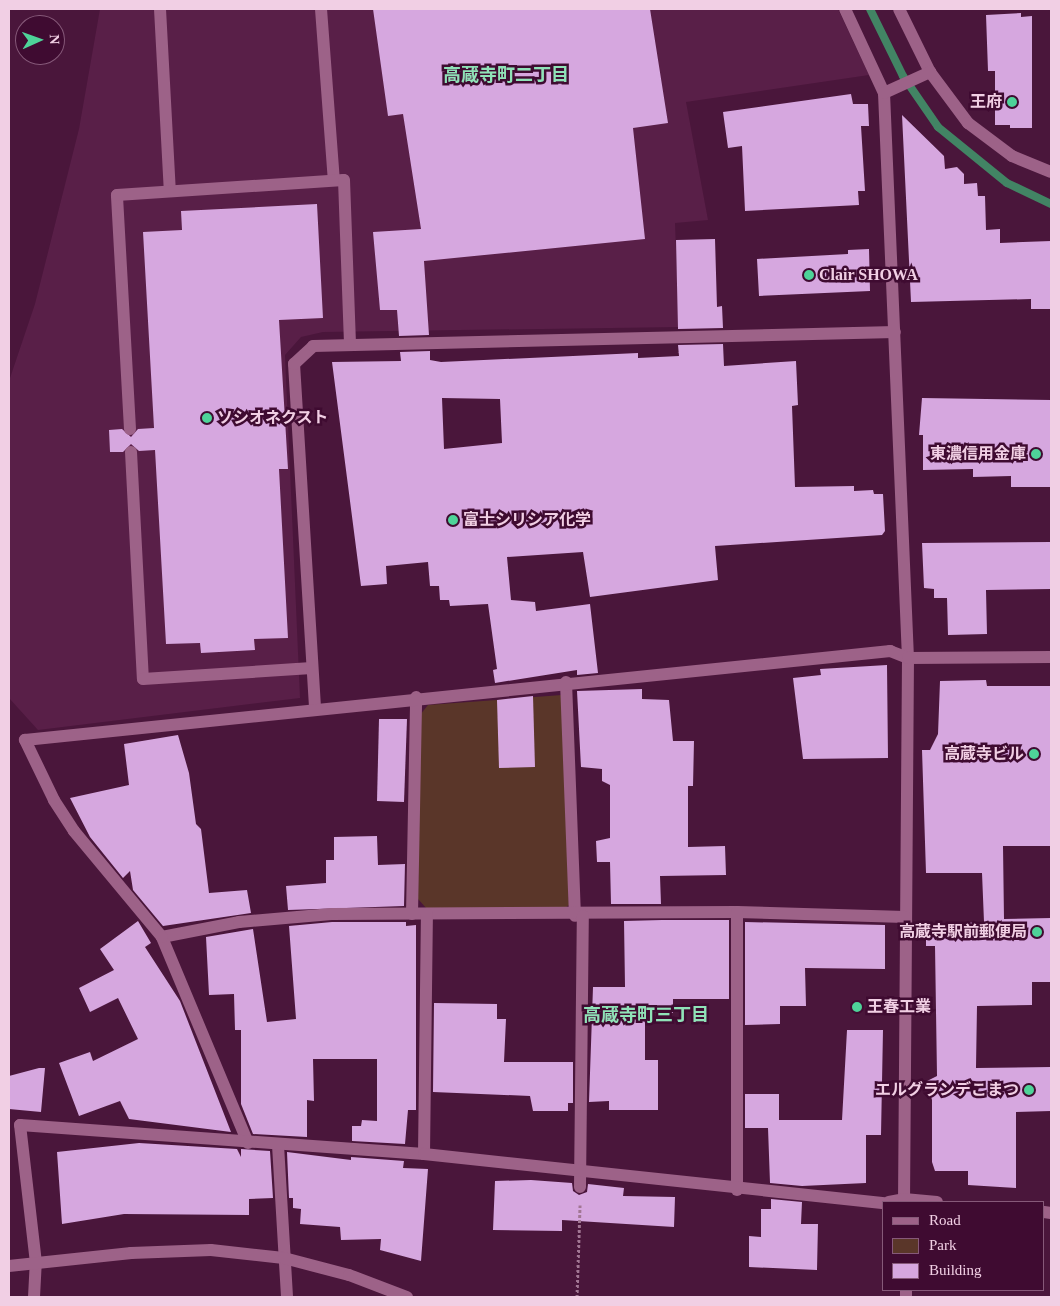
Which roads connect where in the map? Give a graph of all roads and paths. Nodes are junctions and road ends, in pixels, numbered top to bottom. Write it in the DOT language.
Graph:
graph roads {
  1 [pos="160,9"];
  2 [pos="321,9"];
  3 [pos="845,9"];
  4 [pos="899,9"];
  5 [pos="930,72"];
  6 [pos="884,93"];
  7 [pos="1051,172"];
  8 [pos="334,180"];
  9 [pos="170,191"];
  10 [pos="895,332"];
  11 [pos="350,343"];
  12 [pos="130,429"];
  13 [pos="131,452"];
  14 [pos="1051,657"];
  15 [pos="908,658"];
  16 [pos="312,668"];
  17 [pos="566,682"];
  18 [pos="416,697"];
  19 [pos="314,707"];
  20 [pos="738,912"];
  21 [pos="412,914"];
  22 [pos="427,914"];
  23 [pos="579,916"];
  24 [pos="906,917"];
  25 [pos="162,937"];
  26 [pos="248,1143"];
  27 [pos="278,1145"];
  28 [pos="424,1154"];
  29 [pos="580,1172"];
  30 [pos="580,1187"];
  31 [pos="737,1190"];
  32 [pos="904,1201"];
  33 [pos="882,1203"];
  34 [pos="284,1258"];
  35 [pos="36,1264"];
  36 [pos="9,1266"];
  37 [pos="34,1297"];
  38 [pos="287,1297"];
  39 [pos="407,1297"];
  40 [pos="577,1297"];
  1 -- 9 [label="street"];
  2 -- 8 [label="street"];
  3 -- 6 [label="street"];
  4 -- 5 [label="street"];
  5 -- 6 [label="street"];
  5 -- 7 [label="street"];
  6 -- 10 [label="street"];
  8 -- 9 [label="street"];
  8 -- 11 [label="street"];
  9 -- 12 [label="street"];
  10 -- 11 [label="street"];
  10 -- 15 [label="street"];
  11 -- 16 [label="street"];
  13 -- 16 [label="street"];
  14 -- 15 [label="street"];
  15 -- 17 [label="street"];
  15 -- 24 [label="street"];
  16 -- 19 [label="street"];
  17 -- 18 [label="street"];
  17 -- 23 [label="street"];
  18 -- 19 [label="street"];
  18 -- 21 [label="street"];
  19 -- 25 [label="street"];
  20 -- 23 [label="street"];
  20 -- 24 [label="street"];
  20 -- 31 [label="street"];
  21 -- 22 [label="street"];
  21 -- 25 [label="street"];
  22 -- 23 [label="street"];
  22 -- 28 [label="street"];
  23 -- 29 [label="street"];
  24 -- 32 [label="street"];
  25 -- 26 [label="street"];
  26 -- 27 [label="street"];
  26 -- 35 [label="street"];
  27 -- 28 [label="street"];
  27 -- 34 [label="street"];
  28 -- 29 [label="street"];
  29 -- 30 [label="street"];
  29 -- 31 [label="street"];
  30 -- 40 [label="path"];
  31 -- 33 [label="street"];
  34 -- 35 [label="street"];
  34 -- 38 [label="street"];
  34 -- 39 [label="street"];
  35 -- 36 [label="street"];
  35 -- 37 [label="street"];
}
